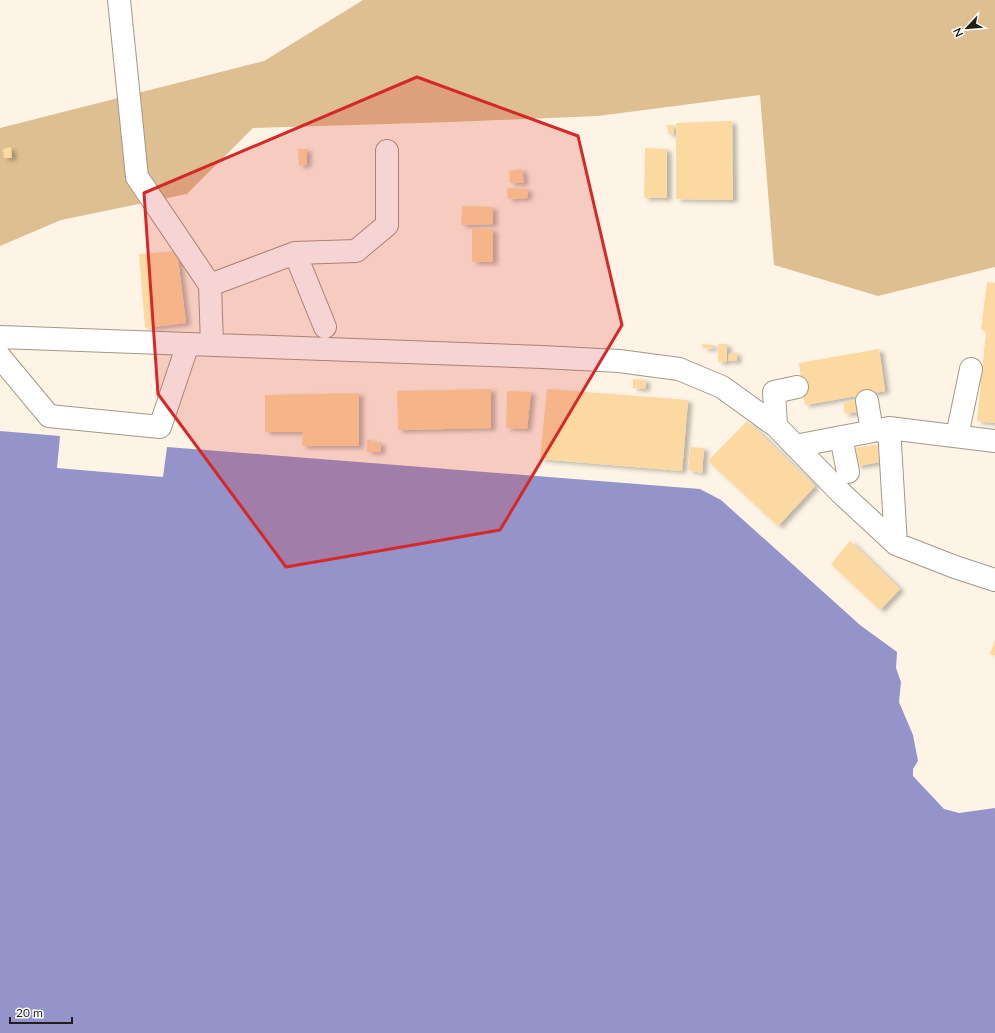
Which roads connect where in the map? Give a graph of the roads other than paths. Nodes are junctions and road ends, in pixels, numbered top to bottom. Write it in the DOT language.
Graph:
graph roads {
  1 [pos="119,0"];
  2 [pos="387,151"];
  3 [pos="295,253"];
  4 [pos="210,285"];
  5 [pos="325,327"];
  6 [pos="0,337"];
  7 [pos="188,344"];
  8 [pos="212,345"];
  9 [pos="0,357"];
  10 [pos="971,369"];
  11 [pos="797,386"];
  12 [pos="867,401"];
  13 [pos="776,426"];
  14 [pos="881,429"];
  15 [pos="957,436"];
  16 [pos="841,437"];
  17 [pos="995,441"];
  18 [pos="795,446"];
  19 [pos="848,472"];
  20 [pos="896,544"];
  21 [pos="995,580"];
  1 -- 4 [label="lane"];
  2 -- 3 [label="lane"];
  3 -- 4 [label="lane"];
  3 -- 5 [label="lane"];
  4 -- 8 [label="lane"];
  6 -- 7 [label="lane"];
  7 -- 8 [label="lane"];
  7 -- 9 [label="lane"];
  8 -- 13 [label="lane"];
  10 -- 15 [label="lane"];
  11 -- 13 [label="lane"];
  12 -- 14 [label="lane"];
  13 -- 18 [label="lane"];
  14 -- 15 [label="lane"];
  14 -- 16 [label="lane"];
  14 -- 20 [label="lane"];
  15 -- 17 [label="lane"];
  16 -- 18 [label="lane"];
  16 -- 19 [label="lane"];
  18 -- 20 [label="lane"];
  20 -- 21 [label="lane"];
}
